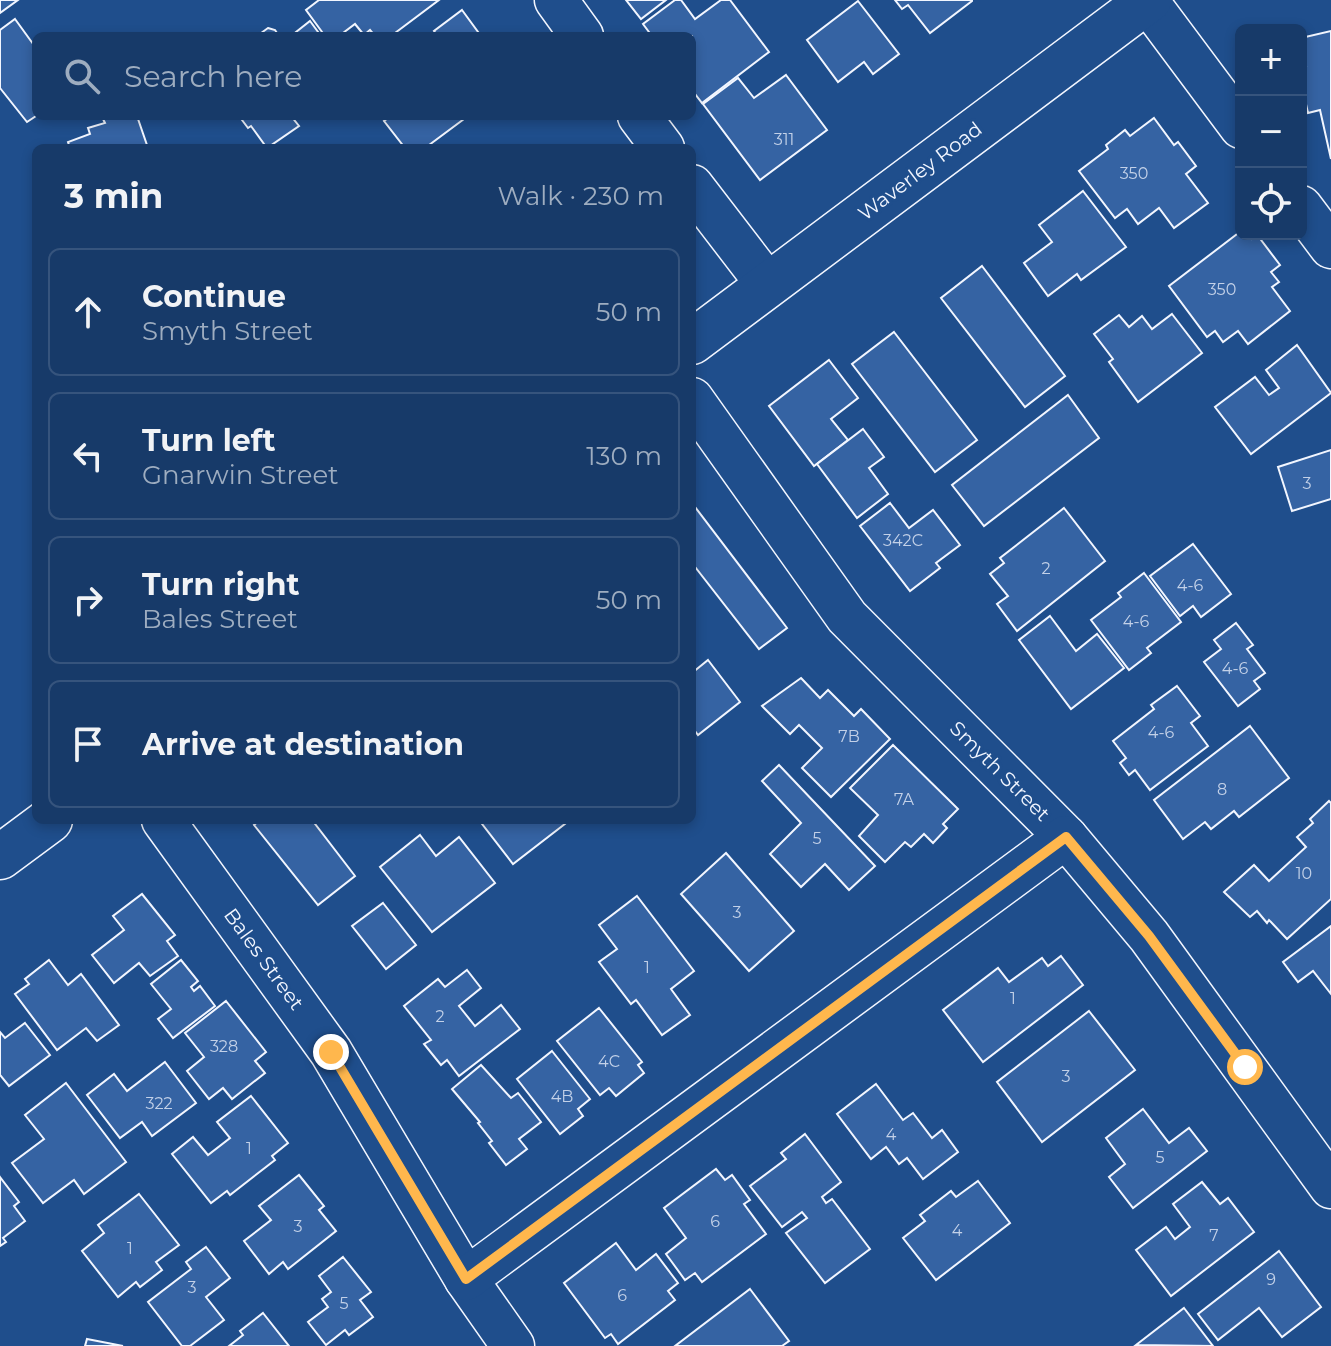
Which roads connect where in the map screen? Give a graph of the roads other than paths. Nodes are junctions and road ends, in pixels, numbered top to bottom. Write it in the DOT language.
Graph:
graph roads {
  1 [pos="556,0"];
  2 [pos="1148,1"];
  3 [pos="579,32"];
  4 [pos="1235,119"];
  5 [pos="642,120"];
  6 [pos="660,144"];
  7 [pos="696,191"];
  8 [pos="1307,215"];
  9 [pos="1331,247"];
  10 [pos="768,285"];
  11 [pos="696,339"];
  12 [pos="696,405"];
  13 [pos="45,824"];
  14 [pos="166,824"];
  15 [pos="1066,837"];
  16 [pos="0,857"];
  17 [pos="1331,1187"];
  18 [pos="466,1279"];
  19 [pos="513,1346"];
  1 -- 3 [label="street"];
  2 -- 4 [label="street"];
  2 -- 10 [label="main road, Waverley Road"];
  5 -- 6 [label="street"];
  7 -- 10 [label="street"];
  8 -- 9 [label="street"];
  10 -- 11 [label="main road, Waverley Road"];
  12 -- 15 [label="street, Smyth Street"];
  13 -- 16 [label="main road"];
  14 -- 18 [label="street, Bales Street"];
  15 -- 17 [label="street, Smyth Street"];
  15 -- 18 [label="street"];
  18 -- 19 [label="street, Bales Street"];
}
